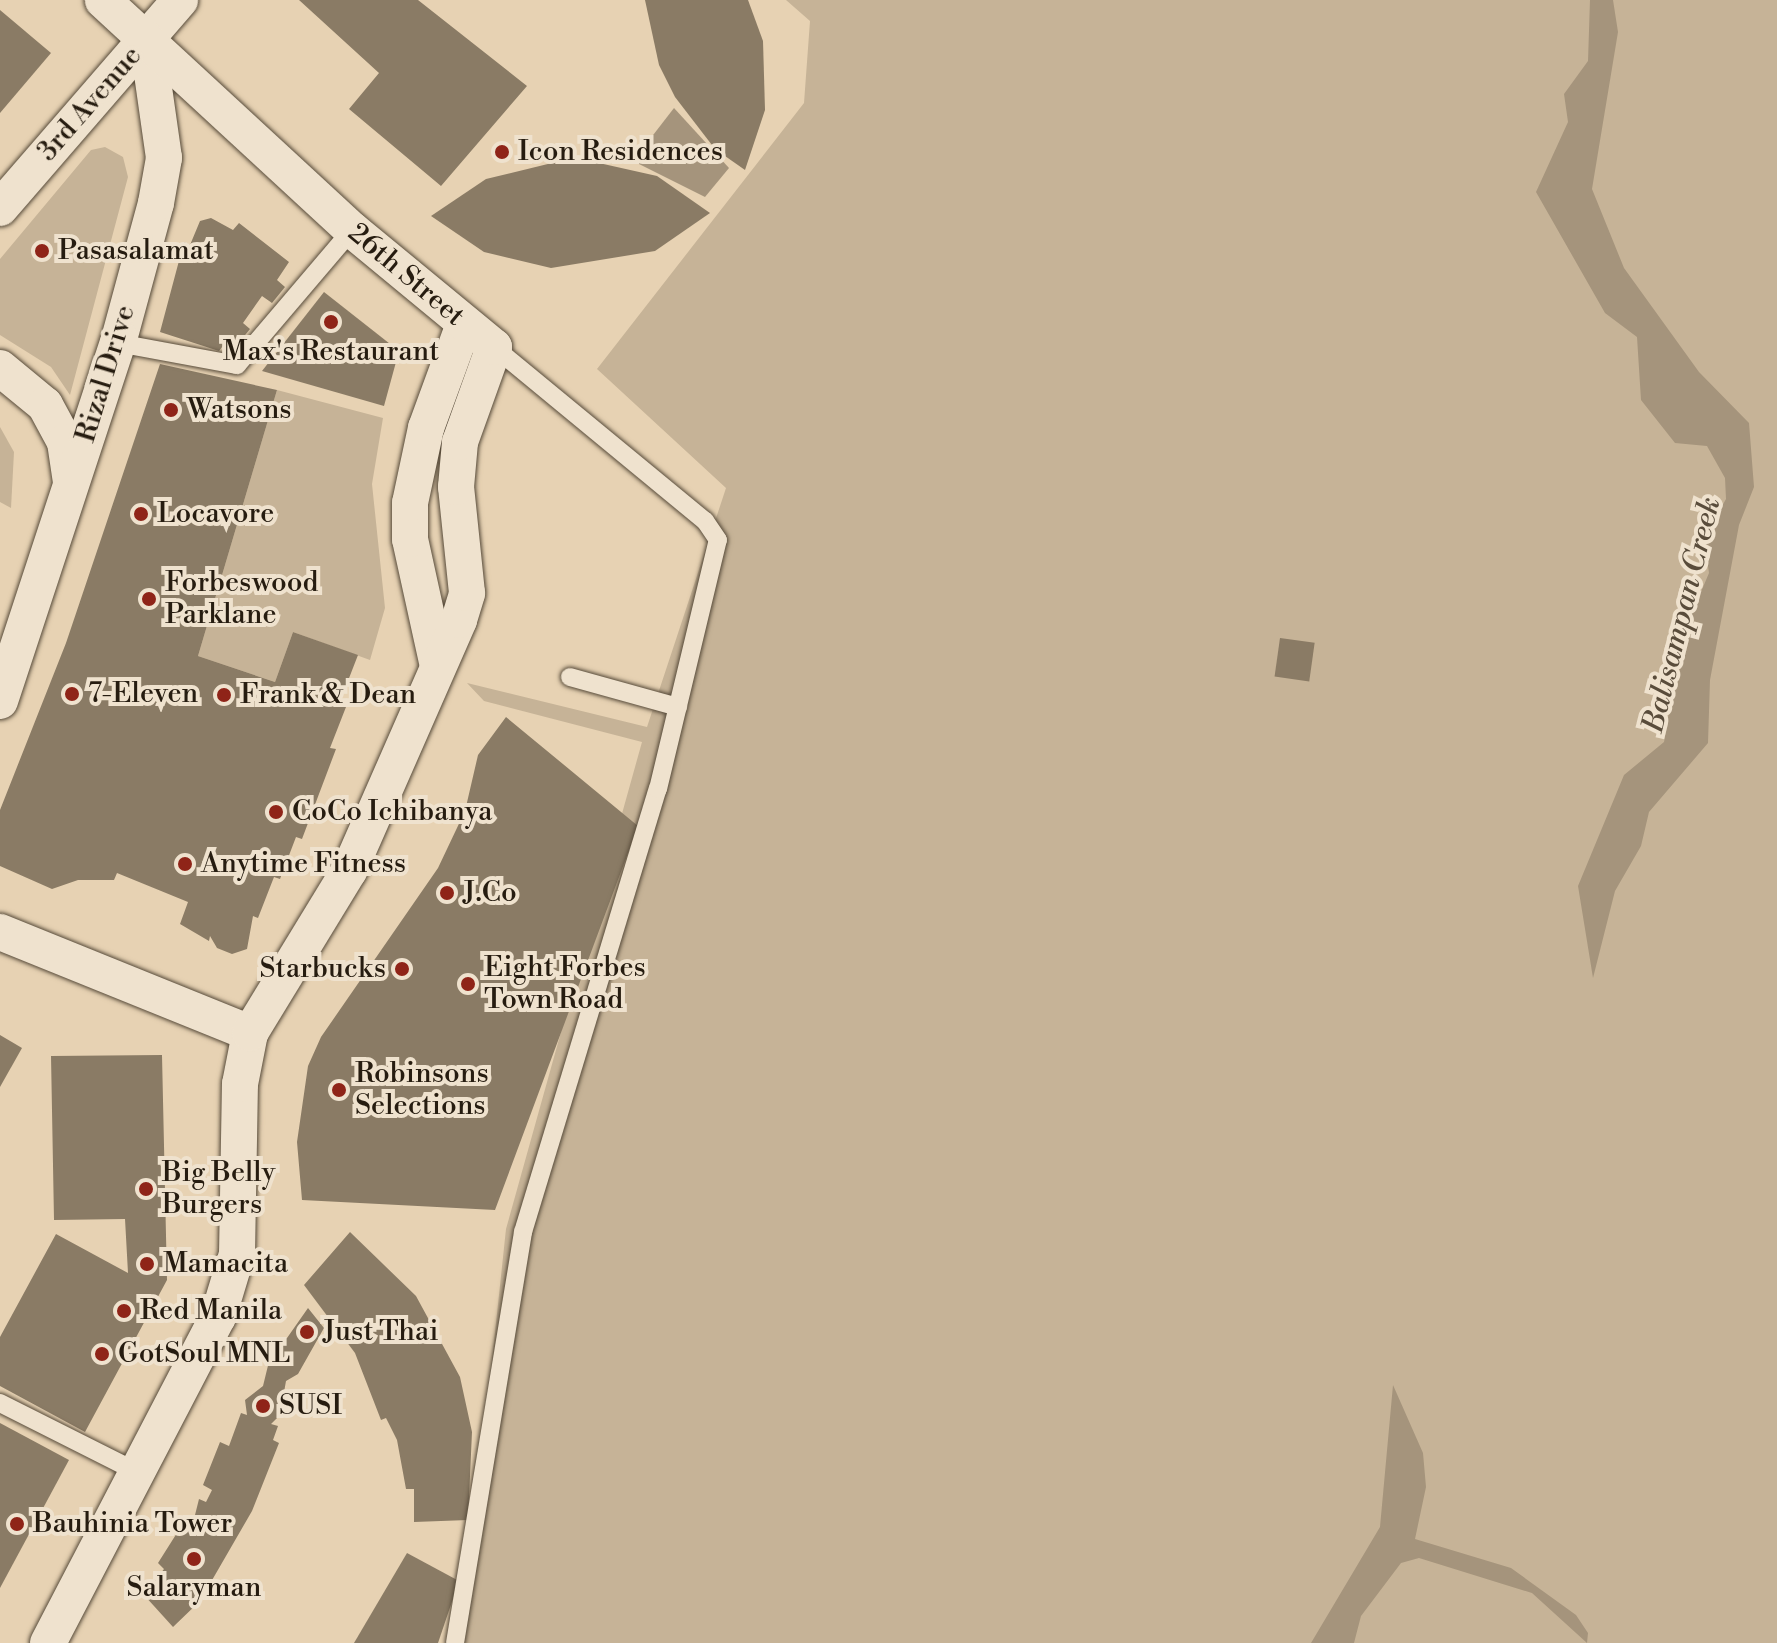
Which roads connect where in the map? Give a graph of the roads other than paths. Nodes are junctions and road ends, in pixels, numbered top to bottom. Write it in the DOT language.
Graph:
graph roads {
  1 [pos="103,0"];
  2 [pos="180,0"];
  3 [pos="147,39"];
  4 [pos="0,208"];
  5 [pos="352,230"];
  6 [pos="464,324"];
  7 [pos="118,343"];
  8 [pos="494,347"];
  9 [pos="0,368"];
  10 [pos="72,484"];
  11 [pos="437,662"];
  12 [pos="570,677"];
  13 [pos="0,701"];
  14 [pos="678,707"];
  15 [pos="0,932"];
  16 [pos="250,1033"];
  17 [pos="0,1403"];
  18 [pos="139,1473"];
  19 [pos="48,1643"];
  20 [pos="455,1643"];
  1 -- 3 [label="street, 26th Street"];
  2 -- 3 [label="street, 3rd Avenue"];
  3 -- 4 [label="street, 3rd Avenue"];
  3 -- 5 [label="street, 26th Street"];
  3 -- 7 [label="street, Rizal Drive"];
  5 -- 6 [label="street, 26th Street"];
  5 -- 7 [label="lane"];
  6 -- 8 [label="street, 26th Street"];
  6 -- 11 [label="street"];
  7 -- 10 [label="street, Rizal Drive"];
  8 -- 11 [label="street"];
  8 -- 14 [label="lane, 26th Street"];
  9 -- 10 [label="street"];
  10 -- 13 [label="street, Rizal Drive"];
  11 -- 16 [label="street"];
  12 -- 14 [label="lane"];
  14 -- 20 [label="lane"];
  15 -- 16 [label="street"];
  16 -- 18 [label="street"];
  17 -- 18 [label="lane"];
  18 -- 19 [label="street"];
}
